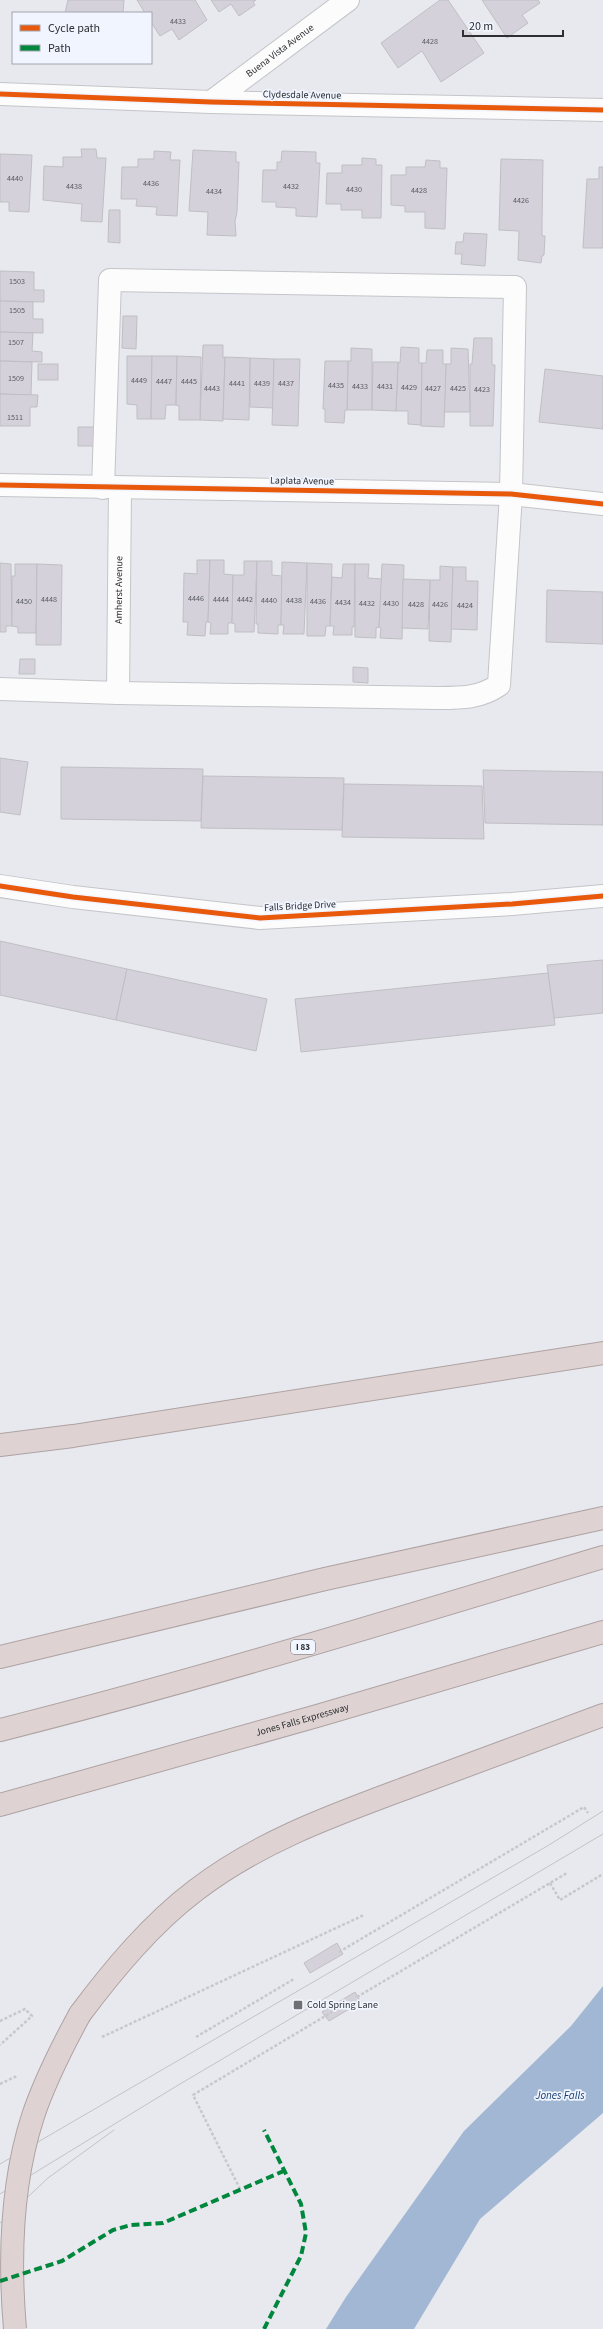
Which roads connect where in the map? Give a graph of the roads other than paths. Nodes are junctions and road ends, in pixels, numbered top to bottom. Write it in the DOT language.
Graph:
graph roads {
  1 [pos="348,0"];
  2 [pos="0,94"];
  3 [pos="211,102"];
  4 [pos="603,110"];
  5 [pos="0,484"];
  6 [pos="111,488"];
  7 [pos="511,494"];
  8 [pos="603,504"];
  9 [pos="0,688"];
  10 [pos="118,693"];
  11 [pos="0,886"];
  12 [pos="603,896"];
  13 [pos="603,1353"];
  14 [pos="0,1445"];
  15 [pos="603,1518"];
  16 [pos="603,1557"];
  17 [pos="603,1632"];
  18 [pos="0,1658"];
  19 [pos="603,1715"];
  20 [pos="0,1730"];
  21 [pos="0,1805"];
  22 [pos="15,2329"];
  1 -- 3 [label="street, Buena Vista Avenue"];
  2 -- 3 [label="street, Clydesdale Avenue"];
  3 -- 4 [label="street, Clydesdale Avenue"];
  5 -- 6 [label="street, Laplata Avenue"];
  6 -- 7 [label="street, Laplata Avenue"];
  6 -- 7 [label="street, Amherst Avenue"];
  6 -- 10 [label="street, Amherst Avenue"];
  7 -- 8 [label="street, Laplata Avenue"];
  7 -- 10 [label="street"];
  9 -- 10 [label="street"];
  11 -- 12 [label="street, Falls Bridge Drive"];
  13 -- 14 [label="highway"];
  15 -- 18 [label="highway"];
  16 -- 20 [label="highway, I 83"];
  17 -- 21 [label="highway, Jones Falls Expressway"];
  19 -- 22 [label="highway, bridge"];
}
